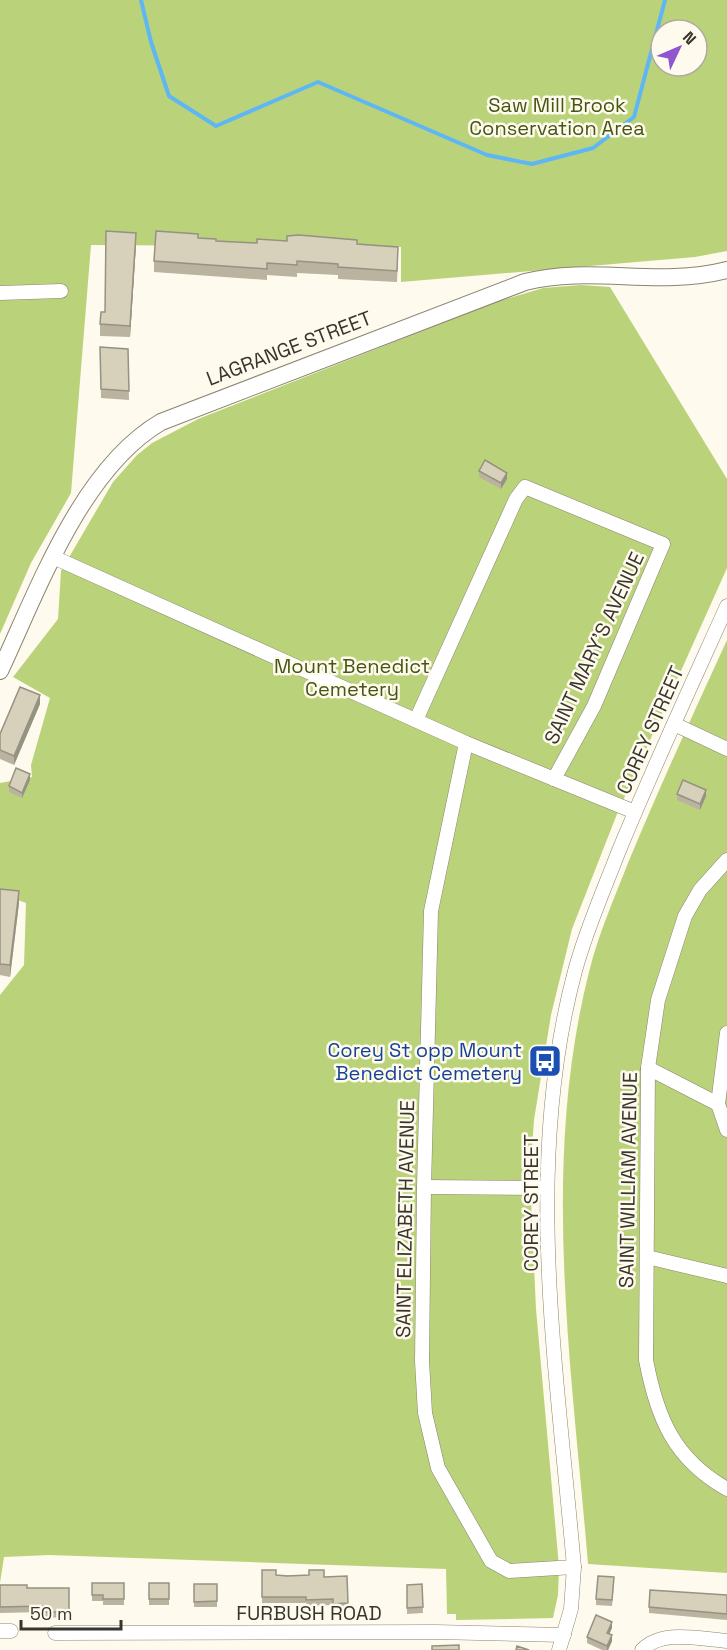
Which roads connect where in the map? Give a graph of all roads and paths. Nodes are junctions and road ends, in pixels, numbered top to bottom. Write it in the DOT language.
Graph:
graph roads {
  1 [pos="727,270"];
  2 [pos="61,291"];
  3 [pos="0,293"];
  4 [pos="53,558"];
  5 [pos="727,606"];
  6 [pos="1,668"];
  7 [pos="416,720"];
  8 [pos="674,724"];
  9 [pos="466,743"];
  10 [pos="727,749"];
  11 [pos="554,779"];
  12 [pos="635,812"];
  13 [pos="727,860"];
  14 [pos="727,1033"];
  15 [pos="648,1068"];
  16 [pos="718,1104"];
  17 [pos="727,1130"];
  18 [pos="424,1187"];
  19 [pos="546,1188"];
  20 [pos="646,1257"];
  21 [pos="727,1276"];
  22 [pos="727,1489"];
  23 [pos="574,1567"];
  24 [pos="55,1634"];
  25 [pos="564,1635"];
  26 [pos="727,1641"];
  27 [pos="559,1650"];
  28 [pos="642,1650"];
  1 -- 4 [label="main road, LAGRANGE STREET"];
  2 -- 3 [label="street"];
  4 -- 6 [label="main road, LAGRANGE STREET"];
  4 -- 7 [label="street"];
  5 -- 8 [label="street, COREY STREET"];
  7 -- 9 [label="street"];
  7 -- 11 [label="street, SAINT MARY'S AVENUE"];
  8 -- 10 [label="street"];
  8 -- 12 [label="street, COREY STREET"];
  9 -- 11 [label="street"];
  9 -- 18 [label="street, SAINT ELIZABETH AVENUE"];
  11 -- 12 [label="street"];
  12 -- 19 [label="street, COREY STREET"];
  13 -- 15 [label="street, SAINT WILLIAM AVENUE"];
  14 -- 16 [label="street"];
  15 -- 16 [label="street"];
  15 -- 20 [label="street, SAINT WILLIAM AVENUE"];
  16 -- 17 [label="street"];
  18 -- 19 [label="street"];
  18 -- 23 [label="street, SAINT ELIZABETH AVENUE"];
  19 -- 23 [label="street, COREY STREET"];
  20 -- 21 [label="street"];
  20 -- 22 [label="street, SAINT WILLIAM AVENUE"];
  23 -- 25 [label="street, COREY STREET"];
  24 -- 25 [label="street, FURBUSH ROAD"];
  25 -- 27 [label="street, COREY STREET"];
  26 -- 28 [label="street"];
}
